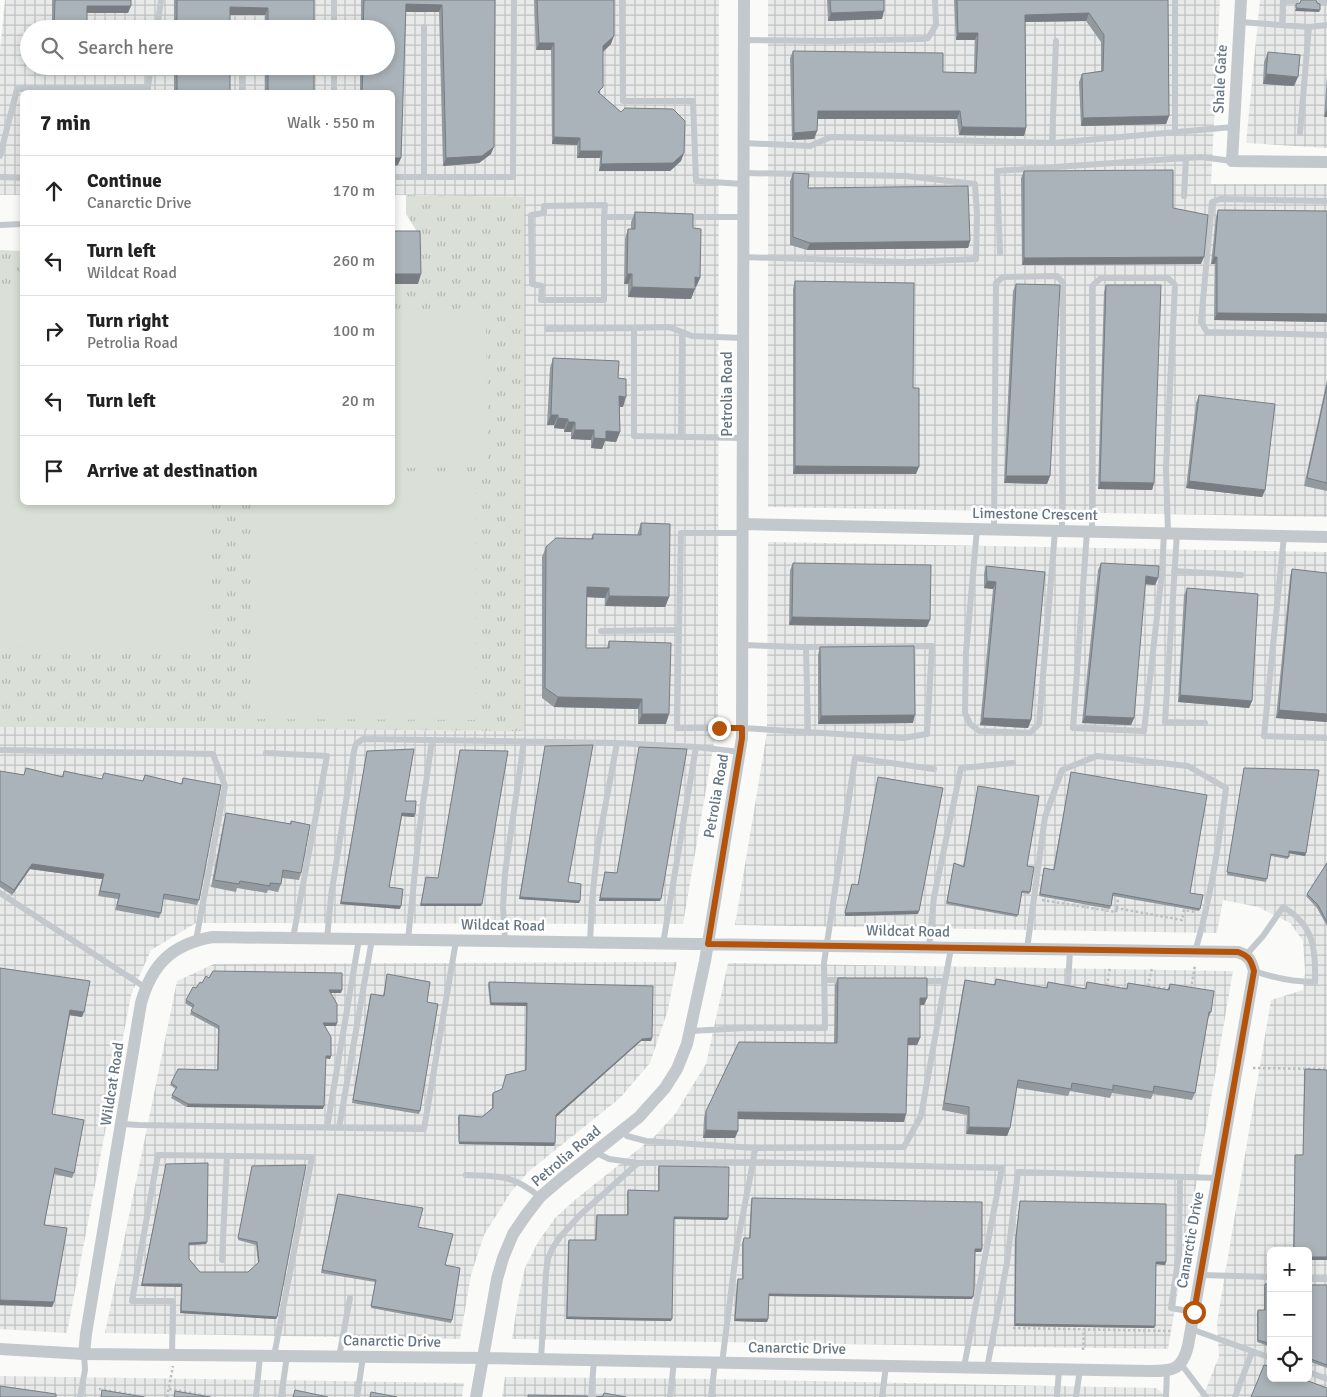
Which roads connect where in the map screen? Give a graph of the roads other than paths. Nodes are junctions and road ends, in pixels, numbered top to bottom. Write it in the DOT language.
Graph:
graph roads {
  1 [pos="161,0"];
  2 [pos="334,0"];
  3 [pos="514,0"];
  4 [pos="622,0"];
  5 [pos="744,0"];
  6 [pos="935,0"];
  7 [pos="1175,0"];
  8 [pos="1241,0"];
  9 [pos="1283,0"];
  10 [pos="1296,1"];
  11 [pos="158,20"];
  12 [pos="334,20"];
  13 [pos="1239,22"];
  14 [pos="1282,25"];
  15 [pos="1327,26"];
  16 [pos="424,27"];
  17 [pos="1309,27"];
  18 [pos="744,40"];
  19 [pos="1056,41"];
  20 [pos="150,75"];
  21 [pos="242,75"];
  22 [pos="334,75"];
  23 [pos="148,90"];
  24 [pos="242,90"];
  25 [pos="334,90"];
  26 [pos="1233,127"];
  27 [pos="1175,133"];
  28 [pos="1300,133"];
  29 [pos="1052,143"];
  30 [pos="743,144"];
  31 [pos="0,156"];
  32 [pos="1186,158"];
  33 [pos="1232,161"];
  34 [pos="1327,162"];
  35 [pos="0,177"];
  36 [pos="395,177"];
  37 [pos="424,177"];
  38 [pos="20,178"];
  39 [pos="743,178"];
  40 [pos="1184,196"];
  41 [pos="1327,201"];
  42 [pos="604,217"];
  43 [pos="652,217"];
  44 [pos="682,217"];
  45 [pos="743,217"];
  46 [pos="0,224"];
  47 [pos="20,224"];
  48 [pos="1000,253"];
  49 [pos="743,257"];
  50 [pos="634,328"];
  51 [pos="547,329"];
  52 [pos="682,332"];
  53 [pos="1327,335"];
  54 [pos="743,338"];
  55 [pos="681,437"];
  56 [pos="743,438"];
  57 [pos="743,528"];
  58 [pos="977,529"];
  59 [pos="994,530"];
  60 [pos="1058,531"];
  61 [pos="1090,532"];
  62 [pos="1170,533"];
  63 [pos="1284,536"];
  64 [pos="1327,537"];
  65 [pos="1174,571"];
  66 [pos="1241,575"];
  67 [pos="679,630"];
  68 [pos="601,631"];
  69 [pos="743,645"];
  70 [pos="806,647"];
  71 [pos="1205,723"];
  72 [pos="742,728"];
  73 [pos="808,732"];
  74 [pos="1327,738"];
  75 [pos="432,740"];
  76 [pos="524,741"];
  77 [pos="617,743"];
  78 [pos="696,747"];
  79 [pos="0,750"];
  80 [pos="266,752"];
  81 [pos="740,752"];
  82 [pos="1013,763"];
  83 [pos="934,770"];
  84 [pos="0,892"];
  85 [pos="293,938"];
  86 [pos="327,938"];
  87 [pos="366,939"];
  88 [pos="196,940"];
  89 [pos="408,940"];
  90 [pos="456,941"];
  91 [pos="504,941"];
  92 [pos="590,943"];
  93 [pos="663,944"];
  94 [pos="708,944"];
  95 [pos="826,946"];
  96 [pos="929,948"];
  97 [pos="952,948"];
  98 [pos="1027,949"];
  99 [pos="1070,950"];
  100 [pos="1195,952"];
  101 [pos="1250,962"];
  102 [pos="824,980"];
  103 [pos="852,980"];
  104 [pos="908,981"];
  105 [pos="946,981"];
  106 [pos="1068,985"];
  107 [pos="146,988"];
  108 [pos="691,1031"];
  109 [pos="122,1124"];
  110 [pos="327,1128"];
  111 [pos="339,1128"];
  112 [pos="622,1131"];
  113 [pos="755,1148"];
  114 [pos="595,1152"];
  115 [pos="227,1156"];
  116 [pos="753,1162"];
  117 [pos="638,1163"];
  118 [pos="466,1175"];
  119 [pos="1180,1177"];
  120 [pos="1218,1178"];
  121 [pos="540,1198"];
  122 [pos="222,1260"];
  123 [pos="1201,1275"];
  124 [pos="1267,1278"];
  125 [pos="1312,1279"];
  126 [pos="1327,1279"];
  127 [pos="350,1298"];
  128 [pos="1194,1312"];
  129 [pos="1191,1329"];
  130 [pos="0,1349"];
  131 [pos="1252,1352"];
  132 [pos="84,1354"];
  133 [pos="172,1355"];
  134 [pos="260,1356"];
  135 [pos="281,1356"];
  136 [pos="339,1357"];
  137 [pos="363,1357"];
  138 [pos="1267,1357"];
  139 [pos="484,1358"];
  140 [pos="541,1359"];
  141 [pos="594,1360"];
  142 [pos="674,1362"];
  143 [pos="719,1362"];
  144 [pos="1181,1364"];
  145 [pos="886,1366"];
  146 [pos="964,1367"];
  147 [pos="987,1368"];
  148 [pos="1059,1369"];
  149 [pos="1080,1369"];
  150 [pos="1167,1371"];
  151 [pos="1312,1373"];
  152 [pos="1327,1379"];
  153 [pos="80,1397"];
  154 [pos="256,1397"];
  155 [pos="281,1397"];
  156 [pos="357,1397"];
  157 [pos="476,1397"];
  158 [pos="591,1397"];
  159 [pos="670,1397"];
  160 [pos="711,1397"];
  161 [pos="882,1397"];
  162 [pos="1057,1397"];
  163 [pos="1076,1397"];
  164 [pos="1166,1397"];
  165 [pos="1206,1397"];
  166 [pos="1235,1397"];
  1 -- 11 [label="lane"];
  2 -- 12 [label="lane"];
  3 -- 37 [label="lane"];
  4 -- 39 [label="lane"];
  5 -- 18 [label="street, Petrolia Road"];
  6 -- 18 [label="lane"];
  7 -- 27 [label="lane"];
  8 -- 13 [label="street, Shale Gate"];
  9 -- 10 [label="lane"];
  9 -- 14 [label="lane"];
  13 -- 14 [label="lane"];
  13 -- 26 [label="street, Shale Gate"];
  14 -- 17 [label="lane"];
  15 -- 17 [label="lane"];
  16 -- 37 [label="lane"];
  17 -- 28 [label="lane"];
  18 -- 30 [label="street, Petrolia Road"];
  19 -- 29 [label="lane"];
  20 -- 23 [label="lane"];
  21 -- 24 [label="lane"];
  22 -- 25 [label="lane"];
  23 -- 31 [label="lane"];
  26 -- 27 [label="lane"];
  26 -- 33 [label="street, Shale Gate"];
  27 -- 29 [label="lane"];
  29 -- 30 [label="lane"];
  30 -- 39 [label="street, Petrolia Road"];
  32 -- 33 [label="lane"];
  32 -- 40 [label="lane"];
  32 -- 48 [label="lane"];
  33 -- 34 [label="street"];
  35 -- 38 [label="lane"];
  36 -- 37 [label="lane"];
  39 -- 45 [label="street, Petrolia Road"];
  39 -- 49 [label="lane"];
  41 -- 53 [label="lane"];
  42 -- 42 [label="lane"];
  42 -- 43 [label="lane"];
  44 -- 45 [label="lane"];
  45 -- 49 [label="street, Petrolia Road"];
  46 -- 47 [label="lane"];
  49 -- 54 [label="street, Petrolia Road"];
  50 -- 51 [label="lane"];
  50 -- 52 [label="lane"];
  50 -- 55 [label="lane"];
  52 -- 54 [label="lane"];
  52 -- 55 [label="lane"];
  54 -- 56 [label="street, Petrolia Road"];
  55 -- 56 [label="lane"];
  56 -- 57 [label="street, Petrolia Road"];
  57 -- 58 [label="street, Limestone Crescent"];
  57 -- 67 [label="lane"];
  57 -- 69 [label="street, Petrolia Road"];
  58 -- 59 [label="street, Limestone Crescent"];
  58 -- 60 [label="lane"];
  59 -- 60 [label="street, Limestone Crescent"];
  59 -- 60 [label="lane"];
  60 -- 61 [label="street, Limestone Crescent"];
  61 -- 62 [label="street, Limestone Crescent"];
  61 -- 62 [label="lane"];
  61 -- 62 [label="lane"];
  62 -- 63 [label="street, Limestone Crescent"];
  62 -- 65 [label="lane"];
  63 -- 64 [label="street, Limestone Crescent"];
  63 -- 74 [label="lane"];
  65 -- 66 [label="lane"];
  65 -- 71 [label="lane"];
  67 -- 68 [label="lane"];
  67 -- 72 [label="lane"];
  69 -- 70 [label="lane"];
  69 -- 72 [label="street, Petrolia Road"];
  70 -- 73 [label="lane"];
  70 -- 73 [label="lane"];
  72 -- 73 [label="lane"];
  72 -- 81 [label="street, Petrolia Road"];
  75 -- 76 [label="lane"];
  75 -- 86 [label="lane"];
  75 -- 89 [label="lane"];
  76 -- 77 [label="lane"];
  76 -- 91 [label="lane"];
  77 -- 78 [label="lane"];
  77 -- 92 [label="lane"];
  78 -- 81 [label="lane"];
  78 -- 93 [label="lane"];
  79 -- 88 [label="lane"];
  80 -- 85 [label="lane"];
  81 -- 94 [label="street, Petrolia Road"];
  82 -- 96 [label="lane"];
  83 -- 95 [label="lane"];
  84 -- 107 [label="lane"];
  85 -- 86 [label="street, Wildcat Road"];
  85 -- 88 [label="street, Wildcat Road"];
  86 -- 87 [label="street, Wildcat Road"];
  87 -- 89 [label="street, Wildcat Road"];
  87 -- 110 [label="lane"];
  87 -- 111 [label="lane"];
  88 -- 107 [label="street, Wildcat Road"];
  89 -- 90 [label="street, Wildcat Road"];
  90 -- 91 [label="street, Wildcat Road"];
  90 -- 111 [label="lane"];
  91 -- 92 [label="street, Wildcat Road"];
  92 -- 93 [label="street, Wildcat Road"];
  93 -- 94 [label="street, Wildcat Road"];
  94 -- 95 [label="street, Wildcat Road"];
  94 -- 108 [label="street, Petrolia Road"];
  95 -- 96 [label="street, Wildcat Road"];
  95 -- 102 [label="lane"];
  96 -- 97 [label="street, Wildcat Road"];
  97 -- 98 [label="street, Wildcat Road"];
  97 -- 105 [label="lane"];
  98 -- 99 [label="street, Wildcat Road"];
  98 -- 100 [label="lane"];
  99 -- 100 [label="street, Wildcat Road"];
  99 -- 106 [label="lane"];
  100 -- 101 [label="street, Wildcat Road"];
  101 -- 101 [label="lane"];
  101 -- 120 [label="street, Canarctic Drive"];
  102 -- 103 [label="lane"];
  102 -- 108 [label="lane"];
  104 -- 105 [label="lane"];
  105 -- 113 [label="lane"];
  107 -- 109 [label="street, Wildcat Road"];
  108 -- 112 [label="street, Petrolia Road"];
  109 -- 110 [label="lane"];
  109 -- 132 [label="street, Wildcat Road"];
  110 -- 111 [label="lane"];
  112 -- 113 [label="lane"];
  112 -- 114 [label="street, Petrolia Road"];
  113 -- 116 [label="lane"];
  114 -- 117 [label="lane"];
  114 -- 121 [label="street, Petrolia Road"];
  115 -- 122 [label="lane"];
  115 -- 133 [label="lane"];
  115 -- 135 [label="lane"];
  116 -- 117 [label="lane"];
  116 -- 143 [label="lane"];
  116 -- 146 [label="lane"];
  117 -- 140 [label="lane"];
  118 -- 121 [label="lane"];
  119 -- 120 [label="lane"];
  119 -- 128 [label="lane"];
  119 -- 147 [label="lane"];
  120 -- 123 [label="street, Canarctic Drive"];
  121 -- 139 [label="street, Petrolia Road"];
  123 -- 124 [label="lane"];
  123 -- 128 [label="street, Canarctic Drive"];
  125 -- 126 [label="lane"];
  127 -- 136 [label="lane"];
  128 -- 129 [label="street, Canarctic Drive"];
  129 -- 131 [label="lane"];
  129 -- 144 [label="street, Canarctic Drive"];
  130 -- 132 [label="street, Canarctic Drive"];
  131 -- 138 [label="lane"];
  131 -- 166 [label="lane"];
  132 -- 133 [label="street, Canarctic Drive"];
  132 -- 153 [label="lane"];
  133 -- 134 [label="street, Canarctic Drive"];
  134 -- 135 [label="street, Canarctic Drive"];
  134 -- 154 [label="lane"];
  135 -- 136 [label="street, Canarctic Drive"];
  135 -- 155 [label="lane"];
  136 -- 137 [label="street, Canarctic Drive"];
  137 -- 139 [label="street, Canarctic Drive"];
  137 -- 156 [label="lane"];
  139 -- 140 [label="street, Canarctic Drive"];
  139 -- 157 [label="street, Petrolia Road"];
  140 -- 141 [label="street, Canarctic Drive"];
  141 -- 142 [label="street, Canarctic Drive"];
  141 -- 158 [label="lane"];
  142 -- 143 [label="street, Canarctic Drive"];
  142 -- 159 [label="lane"];
  143 -- 145 [label="street, Canarctic Drive"];
  143 -- 160 [label="lane"];
  144 -- 150 [label="street, Canarctic Drive"];
  144 -- 165 [label="lane"];
  145 -- 146 [label="street, Canarctic Drive"];
  145 -- 161 [label="lane"];
  146 -- 147 [label="street, Canarctic Drive"];
  147 -- 148 [label="street, Canarctic Drive"];
  148 -- 149 [label="street, Canarctic Drive"];
  148 -- 162 [label="lane"];
  149 -- 150 [label="street, Canarctic Drive"];
  149 -- 163 [label="lane"];
  150 -- 164 [label="lane"];
  151 -- 152 [label="lane"];
}
